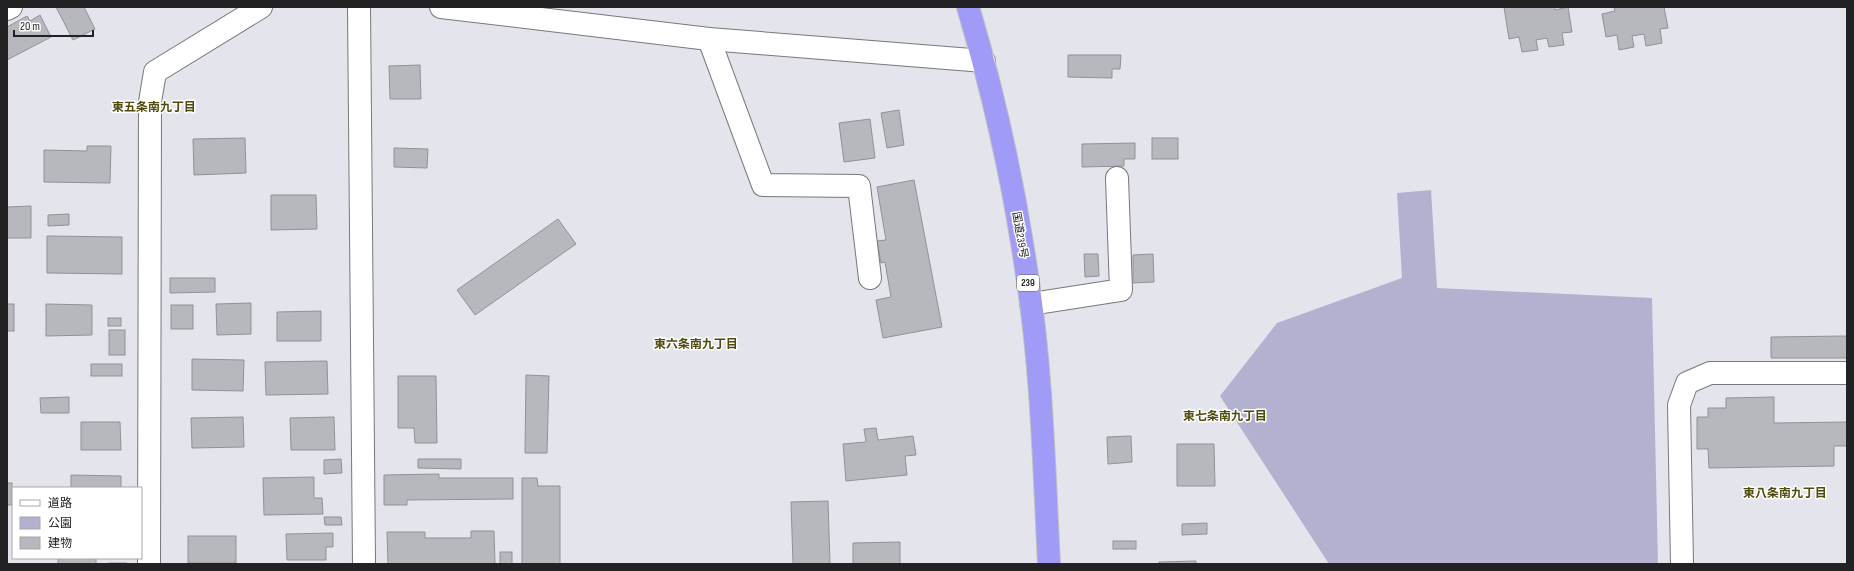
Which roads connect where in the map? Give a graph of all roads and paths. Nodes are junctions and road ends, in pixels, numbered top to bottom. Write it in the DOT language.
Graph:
graph roads {
  1 [pos="11,7"];
  2 [pos="261,7"];
  3 [pos="359,7"];
  4 [pos="440,7"];
  5 [pos="968,7"];
  6 [pos="7,9"];
  7 [pos="709,39"];
  8 [pos="984,61"];
  9 [pos="1117,178"];
  10 [pos="870,278"];
  11 [pos="1031,304"];
  12 [pos="1847,373"];
  13 [pos="149,564"];
  14 [pos="364,564"];
  15 [pos="1049,564"];
  16 [pos="1682,564"];
  1 -- 6 [label="street"];
  2 -- 13 [label="street"];
  3 -- 14 [label="street"];
  4 -- 7 [label="street"];
  5 -- 8 [label="highway, 国道239号 / 239"];
  7 -- 8 [label="street"];
  7 -- 10 [label="street"];
  8 -- 11 [label="highway, 国道239号 / 239"];
  9 -- 11 [label="street"];
  11 -- 15 [label="highway, 国道239号 / 239"];
  12 -- 16 [label="street"];
}
